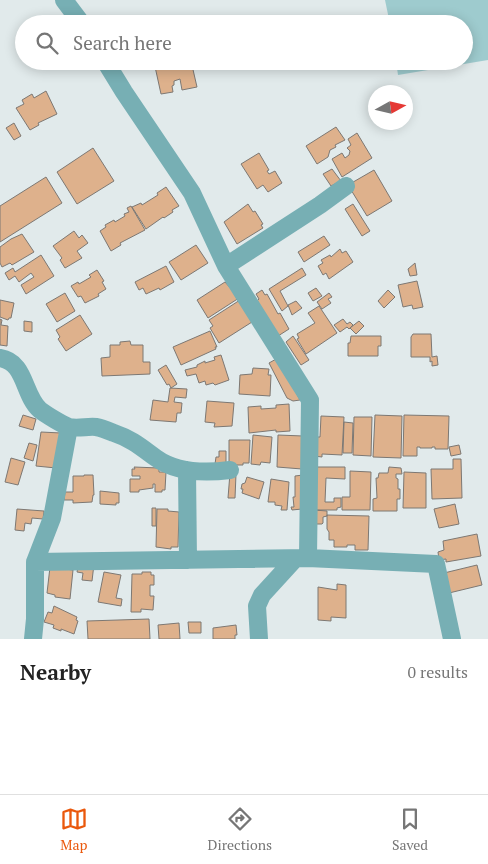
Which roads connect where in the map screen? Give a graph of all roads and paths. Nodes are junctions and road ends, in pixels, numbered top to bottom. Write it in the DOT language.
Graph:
graph roads {
  1 [pos="64,0"];
  2 [pos="75,15"];
  3 [pos="111,70"];
  4 [pos="346,186"];
  5 [pos="226,266"];
  6 [pos="0,358"];
  7 [pos="69,427"];
  8 [pos="187,470"];
  9 [pos="230,470"];
  10 [pos="301,559"];
  11 [pos="188,560"];
  12 [pos="35,562"];
  13 [pos="32,639"];
  14 [pos="259,639"];
  15 [pos="452,639"];
  1 -- 2 [label="street"];
  3 -- 5 [label="street"];
  4 -- 5 [label="street"];
  5 -- 10 [label="street"];
  6 -- 7 [label="street"];
  7 -- 8 [label="street"];
  7 -- 12 [label="street"];
  8 -- 9 [label="street"];
  8 -- 11 [label="street"];
  10 -- 11 [label="street"];
  10 -- 14 [label="street"];
  10 -- 15 [label="street"];
  11 -- 12 [label="street"];
  12 -- 13 [label="street"];
}
